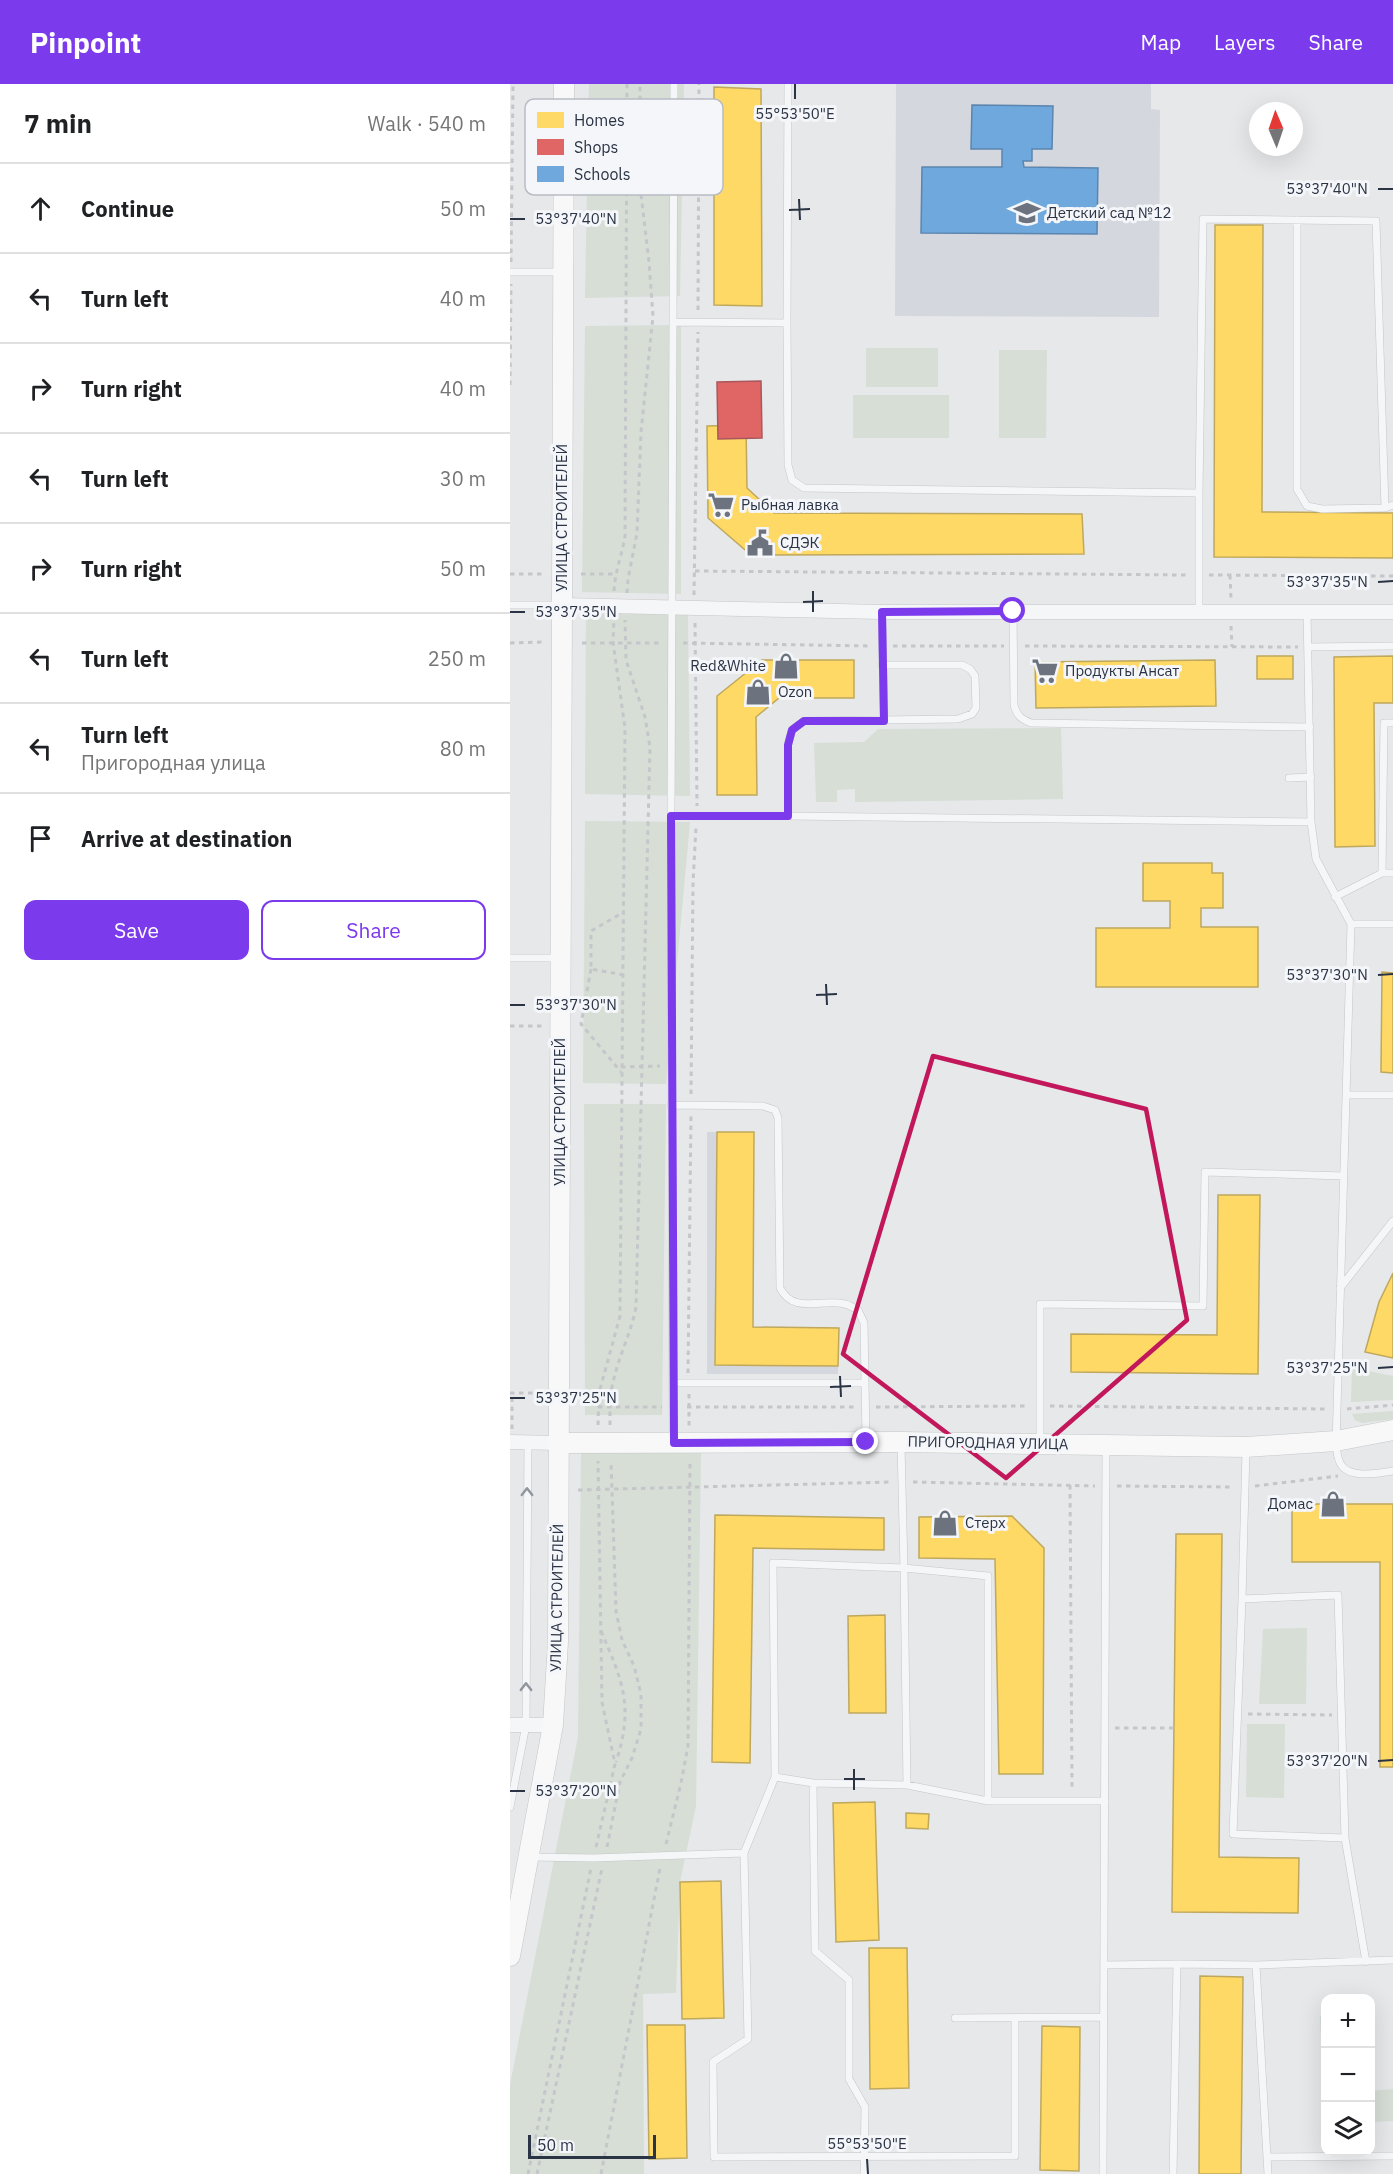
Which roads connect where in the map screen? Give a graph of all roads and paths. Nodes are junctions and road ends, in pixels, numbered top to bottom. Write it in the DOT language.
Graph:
graph roads {
  1 [pos="513,84"];
  2 [pos="564,84"];
  3 [pos="699,84"];
  4 [pos="788,84"];
  5 [pos="564,99"];
  6 [pos="699,99"];
  7 [pos="563,195"];
  8 [pos="627,195"];
  9 [pos="641,195"];
  10 [pos="674,195"];
  11 [pos="699,195"];
  12 [pos="1297,220"];
  13 [pos="511,272"];
  14 [pos="563,272"];
  15 [pos="674,322"];
  16 [pos="698,322"];
  17 [pos="787,323"];
  18 [pos="510,386"];
  19 [pos="1198,493"];
  20 [pos="1393,505"];
  21 [pos="1385,508"];
  22 [pos="695,571"];
  23 [pos="615,573"];
  24 [pos="510,574"];
  25 [pos="544,574"];
  26 [pos="581,574"];
  27 [pos="1199,575"];
  28 [pos="1230,576"];
  29 [pos="1393,576"];
  30 [pos="694,596"];
  31 [pos="614,598"];
  32 [pos="1231,600"];
  33 [pos="510,605"];
  34 [pos="562,605"];
  35 [pos="626,607"];
  36 [pos="672,608"];
  37 [pos="1199,610"];
  38 [pos="1013,611"];
  39 [pos="1307,611"];
  40 [pos="882,612"];
  41 [pos="1393,612"];
  42 [pos="614,617"];
  43 [pos="1231,618"];
  44 [pos="543,642"];
  45 [pos="613,642"];
  46 [pos="626,642"];
  47 [pos="510,643"];
  48 [pos="582,643"];
  49 [pos="672,643"];
  50 [pos="882,646"];
  51 [pos="1013,646"];
  52 [pos="1393,646"];
  53 [pos="1232,647"];
  54 [pos="1308,647"];
  55 [pos="882,665"];
  56 [pos="884,721"];
  57 [pos="1393,723"];
  58 [pos="1310,728"];
  59 [pos="1311,777"];
  60 [pos="1289,778"];
  61 [pos="671,816"];
  62 [pos="788,816"];
  63 [pos="1311,822"];
  64 [pos="1382,873"];
  65 [pos="1393,873"];
  66 [pos="1335,897"];
  67 [pos="624,912"];
  68 [pos="1351,924"];
  69 [pos="1393,924"];
  70 [pos="510,958"];
  71 [pos="561,958"];
  72 [pos="591,969"];
  73 [pos="624,975"];
  74 [pos="691,1065"];
  75 [pos="642,1066"];
  76 [pos="671,1066"];
  77 [pos="621,1070"];
  78 [pos="1347,1095"];
  79 [pos="1393,1095"];
  80 [pos="671,1105"];
  81 [pos="1344,1176"];
  82 [pos="1393,1221"];
  83 [pos="1340,1288"];
  84 [pos="673,1383"];
  85 [pos="865,1383"];
  86 [pos="512,1393"];
  87 [pos="1393,1405"];
  88 [pos="1039,1406"];
  89 [pos="598,1407"];
  90 [pos="610,1407"];
  91 [pos="673,1407"];
  92 [pos="866,1407"];
  93 [pos="1337,1409"];
  94 [pos="1393,1430"];
  95 [pos="511,1436"];
  96 [pos="1336,1441"];
  97 [pos="528,1442"];
  98 [pos="866,1442"];
  99 [pos="901,1442"];
  100 [pos="559,1443"];
  101 [pos="605,1443"];
  102 [pos="674,1443"];
  103 [pos="1040,1444"];
  104 [pos="1106,1445"];
  105 [pos="1246,1447"];
  106 [pos="1393,1471"];
  107 [pos="1358,1474"];
  108 [pos="902,1482"];
  109 [pos="1070,1485"];
  110 [pos="1105,1486"];
  111 [pos="1245,1487"];
  112 [pos="612,1489"];
  113 [pos="578,1490"];
  114 [pos="598,1490"];
  115 [pos="904,1568"];
  116 [pos="1242,1599"];
  117 [pos="599,1628"];
  118 [pos="1238,1714"];
  119 [pos="1342,1715"];
  120 [pos="510,1725"];
  121 [pos="526,1725"];
  122 [pos="553,1725"];
  123 [pos="1105,1727"];
  124 [pos="1174,1728"];
  125 [pos="615,1764"];
  126 [pos="775,1777"];
  127 [pos="813,1783"];
  128 [pos="907,1785"];
  129 [pos="988,1801"];
  130 [pos="1072,1801"];
  131 [pos="1105,1801"];
  132 [pos="510,1807"];
  133 [pos="1345,1838"];
  134 [pos="744,1853"];
  135 [pos="529,1857"];
  136 [pos="593,1858"];
  137 [pos="604,1858"];
  138 [pos="510,1956"];
  139 [pos="1393,1960"];
  140 [pos="1366,1962"];
  141 [pos="1177,1964"];
  142 [pos="1105,1965"];
  143 [pos="1257,1965"];
  144 [pos="1103,2017"];
  145 [pos="955,2018"];
  146 [pos="1015,2018"];
  147 [pos="1393,2156"];
  148 [pos="864,2157"];
  149 [pos="1267,2157"];
  150 [pos="528,2174"];
  151 [pos="537,2174"];
  152 [pos="864,2174"];
  153 [pos="1103,2174"];
  154 [pos="1173,2174"];
  155 [pos="1268,2174"];
  1 -- 13 [label="path"];
  2 -- 5 [label="street, УЛИЦА СТРОИТЕЛЕЙ"];
  3 -- 6 [label="path"];
  4 -- 17 [label="lane"];
  7 -- 14 [label="street, УЛИЦА СТРОИТЕЛЕЙ"];
  8 -- 23 [label="path"];
  9 -- 35 [label="path"];
  10 -- 15 [label="lane"];
  11 -- 16 [label="path"];
  12 -- 19 [label="lane"];
  12 -- 21 [label="lane"];
  12 -- 21 [label="lane"];
  13 -- 14 [label="lane"];
  13 -- 18 [label="path"];
  14 -- 34 [label="street, УЛИЦА СТРОИТЕЛЕЙ"];
  15 -- 16 [label="lane"];
  15 -- 36 [label="lane"];
  16 -- 17 [label="lane"];
  16 -- 22 [label="path"];
  17 -- 19 [label="lane"];
  19 -- 27 [label="lane"];
  20 -- 21 [label="lane"];
  22 -- 27 [label="path"];
  22 -- 30 [label="path"];
  23 -- 26 [label="path"];
  23 -- 31 [label="path"];
  24 -- 25 [label="path"];
  27 -- 28 [label="path"];
  27 -- 37 [label="lane"];
  28 -- 29 [label="path"];
  28 -- 32 [label="path"];
  33 -- 34 [label="lane"];
  34 -- 35 [label="street"];
  34 -- 71 [label="street, УЛИЦА СТРОИТЕЛЕЙ"];
  35 -- 36 [label="street"];
  35 -- 46 [label="path"];
  36 -- 40 [label="street"];
  36 -- 49 [label="lane"];
  37 -- 38 [label="street"];
  37 -- 39 [label="street"];
  38 -- 40 [label="street"];
  38 -- 51 [label="lane"];
  39 -- 41 [label="street"];
  39 -- 54 [label="lane"];
  40 -- 50 [label="lane"];
  42 -- 45 [label="path"];
  43 -- 53 [label="path"];
  44 -- 47 [label="path"];
  45 -- 46 [label="path"];
  45 -- 48 [label="path"];
  45 -- 67 [label="path"];
  46 -- 49 [label="path"];
  46 -- 75 [label="path"];
  49 -- 50 [label="path"];
  49 -- 61 [label="lane"];
  50 -- 51 [label="path"];
  50 -- 55 [label="lane"];
  51 -- 53 [label="path"];
  51 -- 58 [label="lane"];
  52 -- 54 [label="lane"];
  53 -- 54 [label="path"];
  54 -- 58 [label="lane"];
  55 -- 56 [label="lane"];
  55 -- 56 [label="lane"];
  56 -- 62 [label="lane"];
  57 -- 64 [label="lane"];
  58 -- 59 [label="lane"];
  59 -- 60 [label="lane"];
  59 -- 63 [label="lane"];
  61 -- 62 [label="lane"];
  61 -- 76 [label="lane"];
  62 -- 63 [label="lane"];
  63 -- 66 [label="lane"];
  64 -- 65 [label="lane"];
  64 -- 66 [label="lane"];
  66 -- 68 [label="lane"];
  67 -- 72 [label="path"];
  67 -- 73 [label="path"];
  68 -- 69 [label="lane"];
  68 -- 78 [label="lane"];
  70 -- 71 [label="lane"];
  71 -- 100 [label="street, УЛИЦА СТРОИТЕЛЕЙ"];
  72 -- 73 [label="path"];
  72 -- 77 [label="path"];
  73 -- 77 [label="path"];
  74 -- 76 [label="path"];
  75 -- 76 [label="path"];
  75 -- 77 [label="path"];
  75 -- 90 [label="path"];
  76 -- 80 [label="lane"];
  77 -- 89 [label="path"];
  78 -- 79 [label="lane"];
  78 -- 81 [label="lane"];
  80 -- 84 [label="lane"];
  80 -- 85 [label="lane"];
  81 -- 83 [label="lane"];
  81 -- 88 [label="lane"];
  82 -- 83 [label="lane"];
  83 -- 93 [label="lane"];
  84 -- 85 [label="lane"];
  84 -- 91 [label="lane"];
  85 -- 92 [label="lane"];
  86 -- 95 [label="path"];
  87 -- 93 [label="path"];
  88 -- 92 [label="path"];
  88 -- 93 [label="path"];
  88 -- 103 [label="lane"];
  89 -- 90 [label="path"];
  89 -- 101 [label="path"];
  90 -- 91 [label="path"];
  90 -- 101 [label="path"];
  91 -- 92 [label="path"];
  91 -- 102 [label="lane"];
  92 -- 98 [label="lane"];
  93 -- 96 [label="lane"];
  94 -- 96 [label="street, ПРИГОРОДНАЯ УЛИЦА"];
  95 -- 97 [label="street, ПРИГОРОДНАЯ УЛИЦА"];
  96 -- 105 [label="street, ПРИГОРОДНАЯ УЛИЦА"];
  96 -- 107 [label="lane"];
  97 -- 100 [label="street, ПРИГОРОДНАЯ УЛИЦА"];
  121 -- 97 [label="lane, one-way"];
  98 -- 99 [label="street, ПРИГОРОДНАЯ УЛИЦА"];
  98 -- 102 [label="street, ПРИГОРОДНАЯ УЛИЦА"];
  99 -- 103 [label="street, ПРИГОРОДНАЯ УЛИЦА"];
  99 -- 108 [label="lane"];
  100 -- 101 [label="street, ПРИГОРОДНАЯ УЛИЦА"];
  100 -- 122 [label="street, УЛИЦА СТРОИТЕЛЕЙ"];
  101 -- 102 [label="street, ПРИГОРОДНАЯ УЛИЦА"];
  101 -- 112 [label="path"];
  101 -- 114 [label="path"];
  103 -- 104 [label="street, ПРИГОРОДНАЯ УЛИЦА"];
  104 -- 105 [label="street, ПРИГОРОДНАЯ УЛИЦА"];
  104 -- 110 [label="lane"];
  105 -- 111 [label="lane"];
  106 -- 107 [label="lane"];
  107 -- 111 [label="path"];
  108 -- 109 [label="path"];
  108 -- 112 [label="path"];
  108 -- 115 [label="lane"];
  109 -- 110 [label="path"];
  109 -- 130 [label="path"];
  110 -- 111 [label="path"];
  110 -- 123 [label="lane"];
  111 -- 116 [label="lane"];
  112 -- 114 [label="path"];
  112 -- 137 [label="path"];
  113 -- 114 [label="path"];
  114 -- 117 [label="path"];
  115 -- 126 [label="lane"];
  115 -- 128 [label="lane"];
  115 -- 129 [label="lane"];
  116 -- 118 [label="lane"];
  116 -- 119 [label="lane"];
  117 -- 125 [label="path"];
  117 -- 125 [label="path"];
  118 -- 119 [label="path"];
  118 -- 133 [label="lane"];
  119 -- 133 [label="lane"];
  120 -- 121 [label="street"];
  121 -- 122 [label="street"];
  121 -- 132 [label="lane"];
  122 -- 135 [label="street, УЛИЦА СТРОИТЕЛЕЙ"];
  123 -- 124 [label="path"];
  123 -- 131 [label="lane"];
  125 -- 136 [label="path"];
  126 -- 127 [label="lane"];
  126 -- 134 [label="lane"];
  127 -- 128 [label="lane"];
  127 -- 148 [label="lane"];
  128 -- 129 [label="lane"];
  129 -- 130 [label="lane"];
  130 -- 131 [label="lane"];
  131 -- 142 [label="lane"];
  133 -- 140 [label="lane"];
  134 -- 137 [label="lane"];
  134 -- 148 [label="lane"];
  135 -- 136 [label="lane"];
  135 -- 138 [label="street, УЛИЦА СТРОИТЕЛЕЙ"];
  136 -- 137 [label="lane"];
  136 -- 150 [label="path"];
  137 -- 151 [label="path"];
  139 -- 140 [label="lane"];
  140 -- 143 [label="lane"];
  141 -- 142 [label="lane"];
  141 -- 143 [label="lane"];
  141 -- 154 [label="lane"];
  142 -- 144 [label="lane"];
  143 -- 149 [label="lane"];
  144 -- 146 [label="lane"];
  144 -- 153 [label="lane"];
  145 -- 146 [label="lane"];
  146 -- 148 [label="lane"];
  147 -- 149 [label="lane"];
  148 -- 152 [label="lane"];
  149 -- 155 [label="lane"];
}
